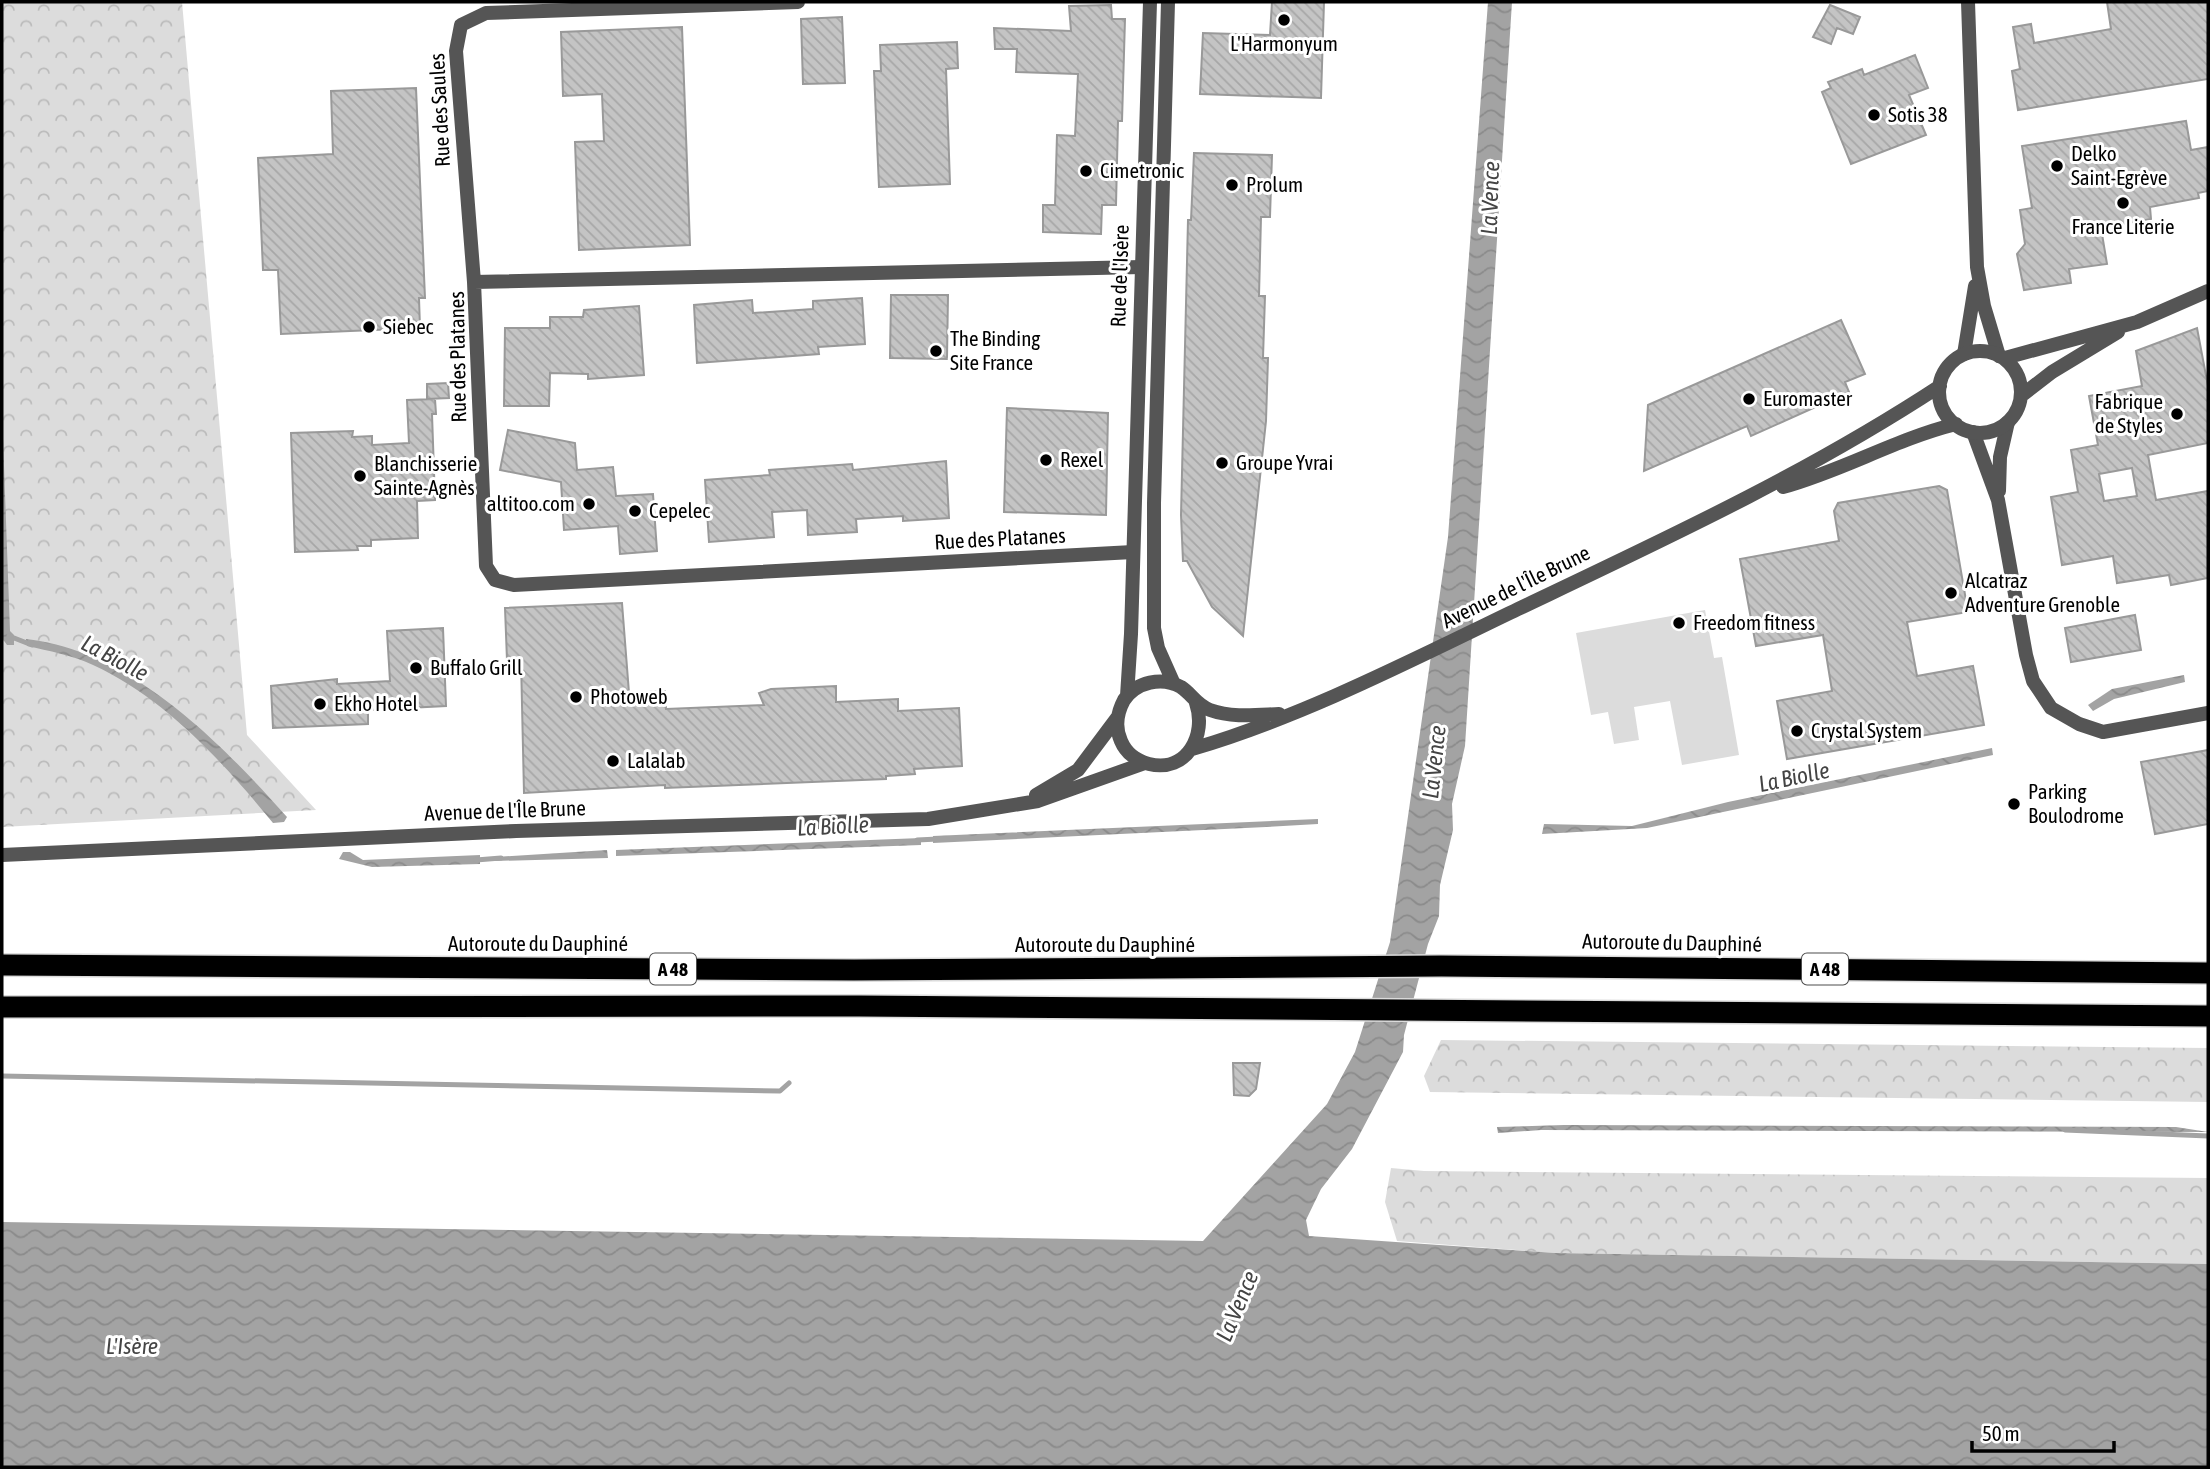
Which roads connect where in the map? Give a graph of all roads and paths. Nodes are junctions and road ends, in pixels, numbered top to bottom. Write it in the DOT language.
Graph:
graph roads {
  1 [pos="798,2"];
  2 [pos="1150,2"];
  3 [pos="1968,2"];
  4 [pos="1164,5"];
  5 [pos="1142,267"];
  6 [pos="1977,267"];
  7 [pos="474,282"];
  8 [pos="2208,291"];
  9 [pos="2137,321"];
  10 [pos="1964,354"];
  11 [pos="2002,357"];
  12 [pos="1940,386"];
  13 [pos="2021,396"];
  14 [pos="2008,422"];
  15 [pos="1956,424"];
  16 [pos="1973,432"];
  17 [pos="1761,493"];
  18 [pos="1998,499"];
  19 [pos="1133,552"];
  20 [pos="1153,552"];
  21 [pos="1174,684"];
  22 [pos="1127,696"];
  23 [pos="1196,703"];
  24 [pos="2208,713"];
  25 [pos="1287,714"];
  26 [pos="1117,718"];
  27 [pos="1192,749"];
  28 [pos="1145,763"];
  29 [pos="1009,806"];
  30 [pos="2,855"];
  31 [pos="2,965"];
  32 [pos="2208,973"];
  33 [pos="2,1007"];
  34 [pos="2208,1016"];
  1 -- 7 [label="street, Rue des Saules"];
  2 -- 5 [label="street, Rue de l'Isère"];
  3 -- 6 [label="street"];
  4 -- 20 [label="street, Rue de l'Isère"];
  5 -- 7 [label="street, Rue des Platanes"];
  5 -- 19 [label="street, Rue de l'Isère"];
  6 -- 10 [label="street"];
  6 -- 11 [label="street"];
  7 -- 19 [label="street, Rue des Platanes"];
  8 -- 9 [label="street"];
  9 -- 11 [label="street"];
  9 -- 13 [label="street"];
  10 -- 11 [label="street"];
  10 -- 12 [label="street"];
  11 -- 13 [label="street"];
  12 -- 15 [label="street"];
  12 -- 17 [label="street, Avenue de l'Île Brune"];
  13 -- 14 [label="street"];
  14 -- 16 [label="street"];
  14 -- 18 [label="street"];
  15 -- 16 [label="street"];
  15 -- 17 [label="street, Avenue de l'Île Brune"];
  16 -- 18 [label="street"];
  17 -- 25 [label="street, Avenue de l'Île Brune"];
  18 -- 24 [label="street"];
  19 -- 20 [label="street"];
  19 -- 22 [label="street, Rue de l'Isère"];
  20 -- 21 [label="street, Rue de l'Isère"];
  21 -- 22 [label="street"];
  21 -- 23 [label="street"];
  22 -- 26 [label="street"];
  23 -- 25 [label="street, Avenue de l'Île Brune"];
  23 -- 27 [label="street"];
  25 -- 27 [label="street, Avenue de l'Île Brune"];
  26 -- 28 [label="street"];
  26 -- 29 [label="street, Avenue de l'Île Brune"];
  27 -- 28 [label="street"];
  28 -- 29 [label="street, Avenue de l'Île Brune"];
  29 -- 30 [label="street, Avenue de l'Île Brune"];
  31 -- 32 [label="highway, Autoroute du Dauphiné / A 48"];
  33 -- 34 [label="highway, A 48"];
}
